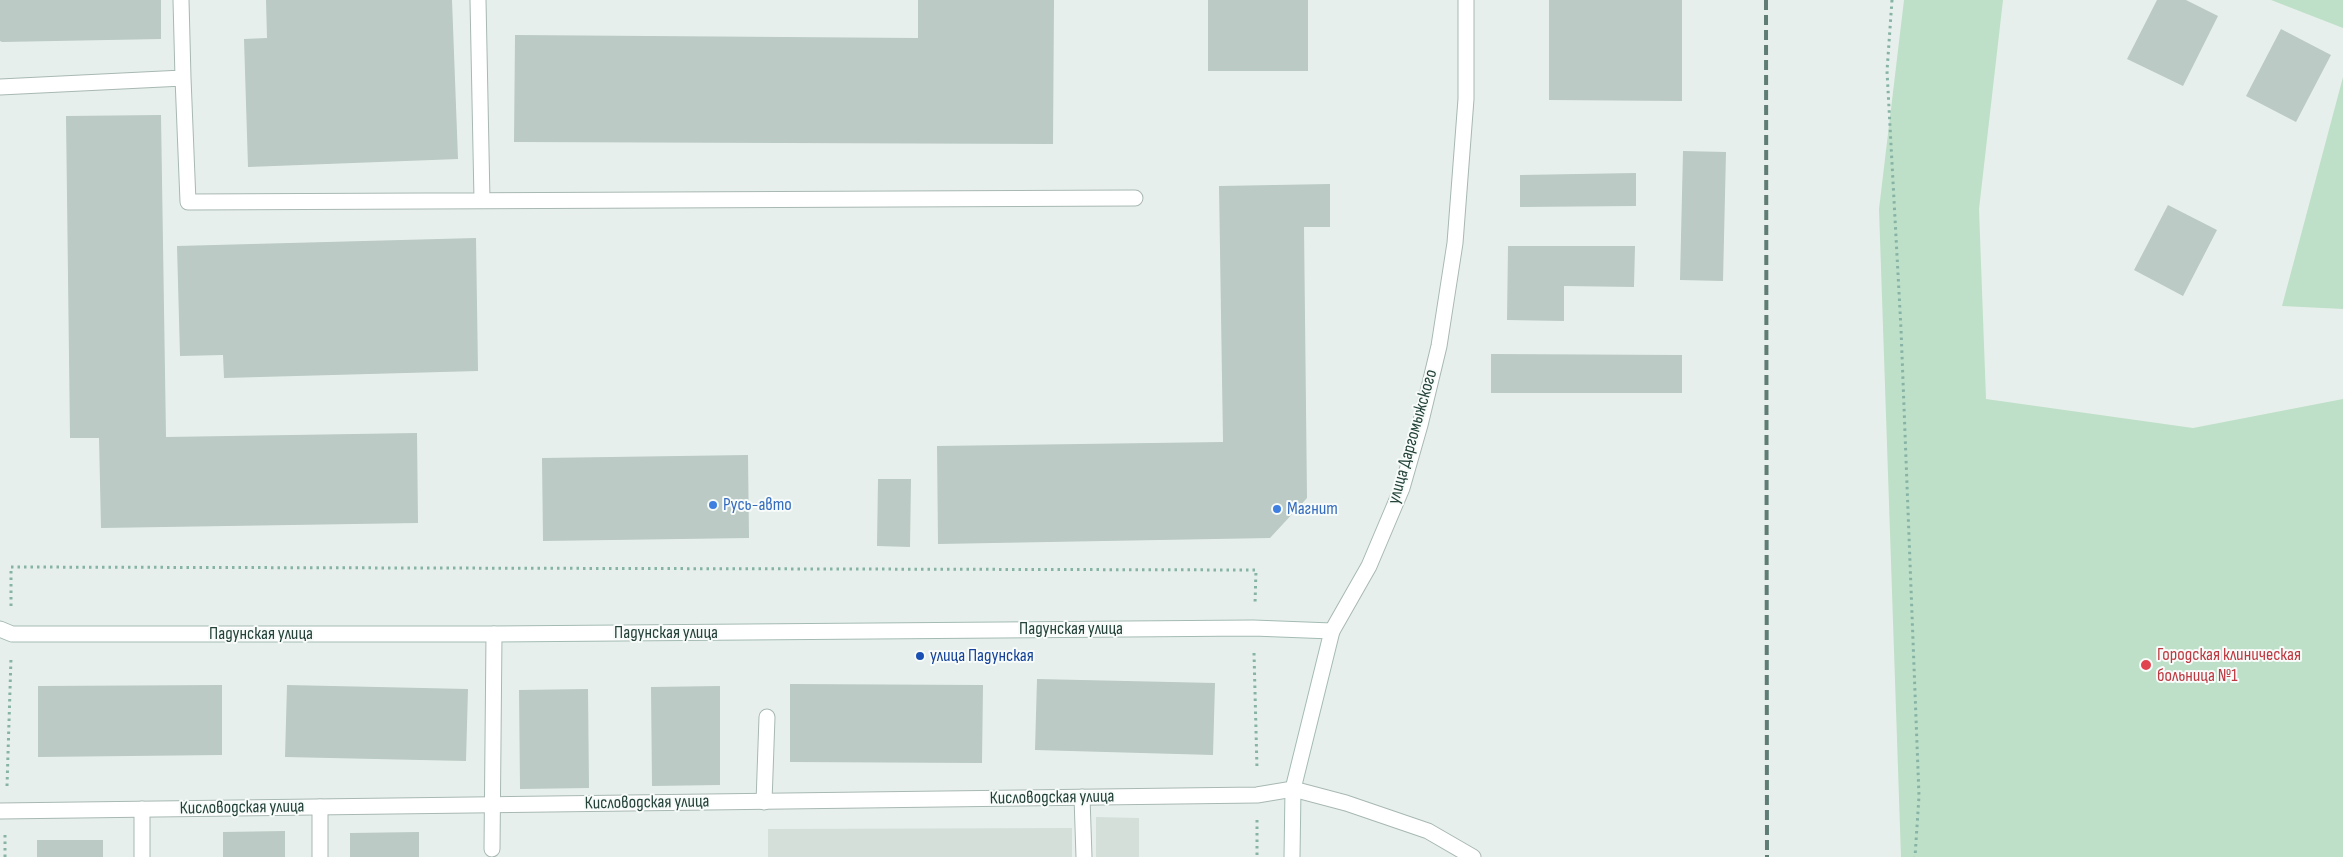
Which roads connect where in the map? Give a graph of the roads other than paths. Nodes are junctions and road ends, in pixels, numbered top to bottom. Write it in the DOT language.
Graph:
graph roads {
  1 [pos="181,0"];
  2 [pos="478,0"];
  3 [pos="1466,0"];
  4 [pos="183,78"];
  5 [pos="0,87"];
  6 [pos="1135,198"];
  7 [pos="482,200"];
  8 [pos="6,632"];
  9 [pos="1332,632"];
  10 [pos="494,634"];
  11 [pos="767,718"];
  12 [pos="1293,789"];
  13 [pos="1082,798"];
  14 [pos="764,802"];
  15 [pos="492,805"];
  16 [pos="320,807"];
  17 [pos="142,809"];
  18 [pos="3,811"];
  19 [pos="492,849"];
  20 [pos="142,857"];
  21 [pos="320,857"];
  22 [pos="1084,857"];
  23 [pos="1292,857"];
  24 [pos="1473,857"];
  1 -- 4 [label="street"];
  2 -- 7 [label="street"];
  3 -- 9 [label="street, улица Даргомыжского"];
  4 -- 5 [label="street"];
  4 -- 7 [label="street"];
  6 -- 7 [label="street"];
  8 -- 10 [label="street, Падунская улица"];
  9 -- 10 [label="street, Падунская улица"];
  9 -- 12 [label="street, улица Даргомыжского"];
  10 -- 15 [label="street"];
  11 -- 14 [label="street"];
  12 -- 13 [label="street, Кисловодская улица"];
  12 -- 23 [label="street, улица Даргомыжского"];
  12 -- 24 [label="street"];
  13 -- 14 [label="street, Кисловодская улица"];
  13 -- 22 [label="street"];
  14 -- 15 [label="street, Кисловодская улица"];
  15 -- 16 [label="street, Кисловодская улица"];
  15 -- 19 [label="street"];
  16 -- 17 [label="street, Кисловодская улица"];
  16 -- 21 [label="street"];
  17 -- 18 [label="street, Кисловодская улица"];
  17 -- 20 [label="street"];
}
